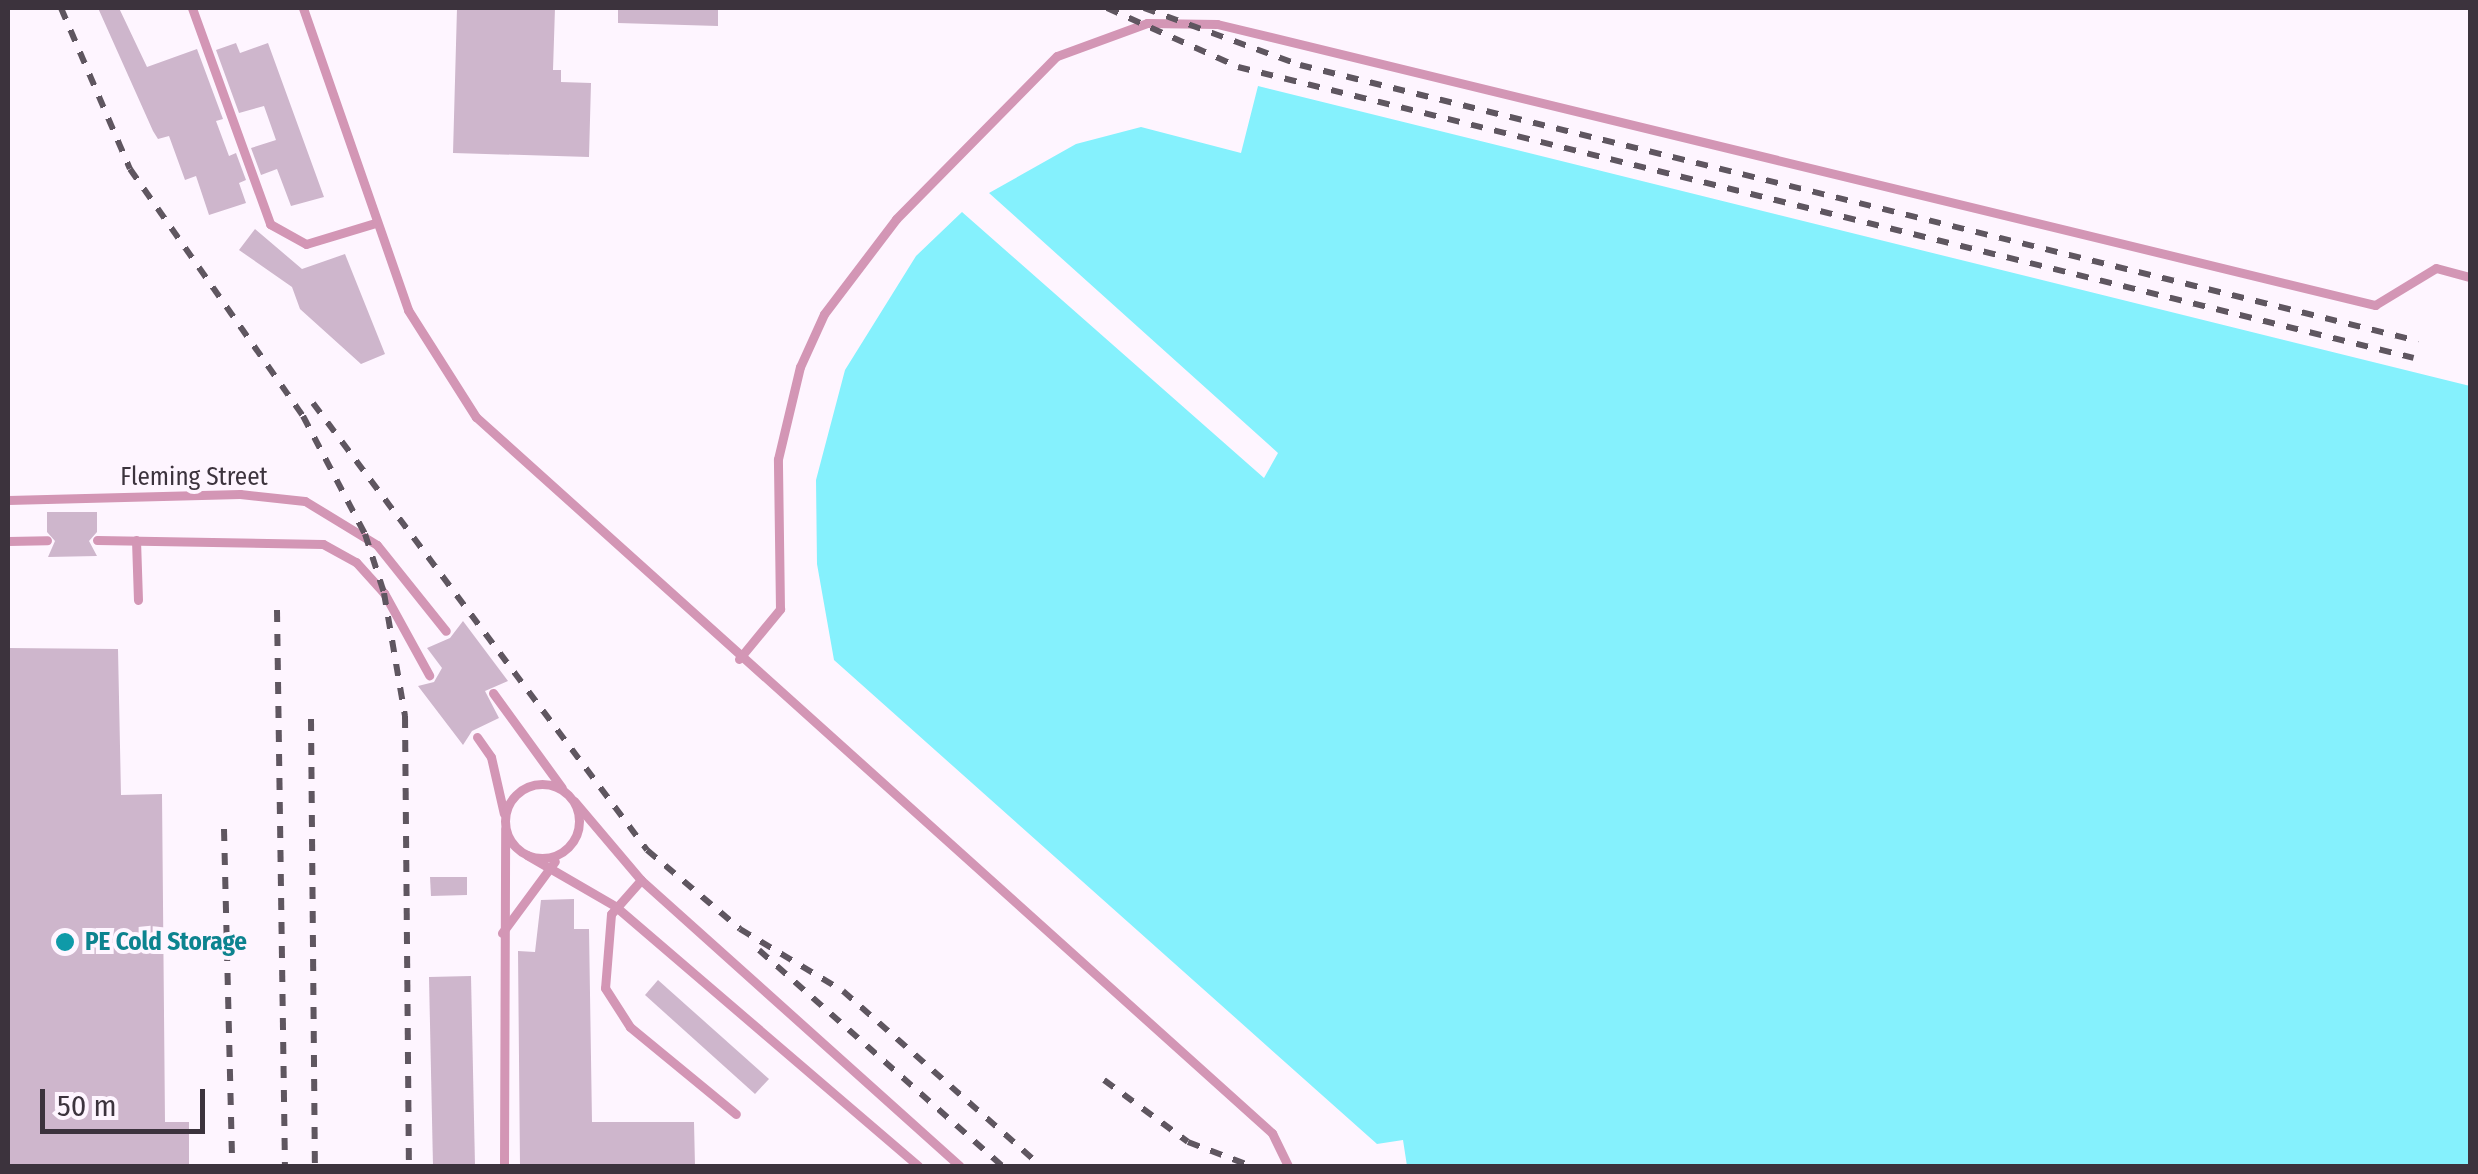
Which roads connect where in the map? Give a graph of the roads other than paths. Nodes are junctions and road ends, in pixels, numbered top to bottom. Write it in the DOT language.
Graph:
graph roads {
  1 [pos="192,8"];
  2 [pos="303,8"];
  3 [pos="374,223"];
  4 [pos="2470,277"];
  5 [pos="8,500"];
  6 [pos="47,540"];
  7 [pos="97,540"];
  8 [pos="136,540"];
  9 [pos="8,541"];
  10 [pos="138,600"];
  11 [pos="446,631"];
  12 [pos="739,660"];
  13 [pos="430,675"];
  14 [pos="493,693"];
  15 [pos="477,738"];
  16 [pos="566,792"];
  17 [pos="574,802"];
  18 [pos="505,817"];
  19 [pos="506,829"];
  20 [pos="570,846"];
  21 [pos="527,855"];
  22 [pos="552,864"];
  23 [pos="641,880"];
  24 [pos="615,906"];
  25 [pos="501,936"];
  26 [pos="736,1114"];
  27 [pos="504,1166"];
  28 [pos="918,1166"];
  29 [pos="960,1166"];
  30 [pos="1288,1166"];
  1 -- 3 [label="lane"];
  2 -- 3 [label="lane"];
  3 -- 12 [label="lane"];
  4 -- 12 [label="lane"];
  5 -- 11 [label="lane, Fleming Street"];
  6 -- 9 [label="lane"];
  7 -- 8 [label="lane"];
  8 -- 10 [label="lane"];
  8 -- 13 [label="lane"];
  12 -- 30 [label="lane"];
  14 -- 16 [label="lane"];
  15 -- 18 [label="lane"];
  16 -- 17 [label="lane"];
  16 -- 18 [label="lane"];
  17 -- 20 [label="lane"];
  17 -- 23 [label="lane"];
  18 -- 19 [label="lane"];
  19 -- 21 [label="lane"];
  19 -- 25 [label="lane"];
  20 -- 21 [label="lane"];
  20 -- 22 [label="lane"];
  21 -- 22 [label="lane"];
  22 -- 24 [label="lane"];
  22 -- 25 [label="lane"];
  23 -- 24 [label="lane"];
  23 -- 29 [label="lane"];
  24 -- 26 [label="lane"];
  24 -- 28 [label="lane"];
  25 -- 27 [label="lane"];
}
